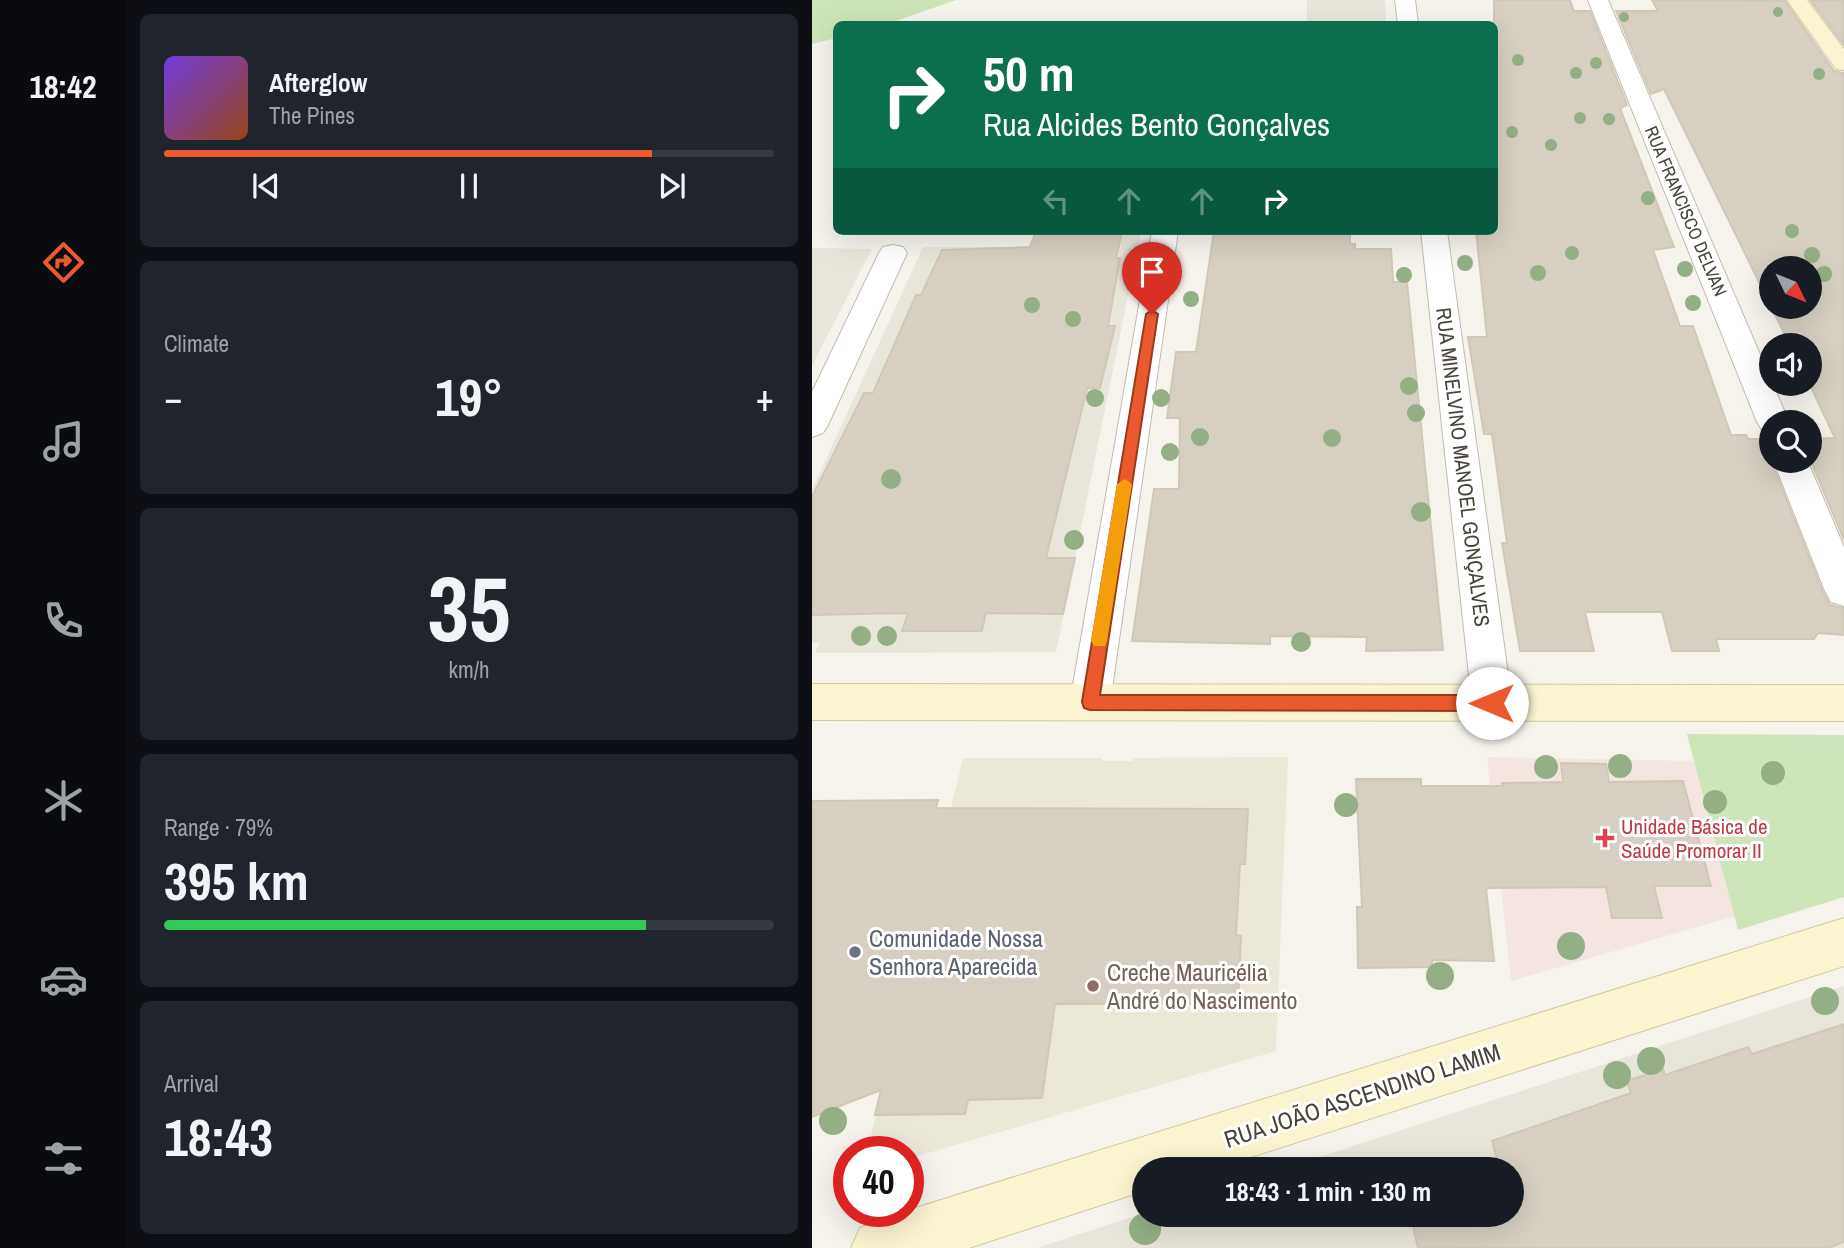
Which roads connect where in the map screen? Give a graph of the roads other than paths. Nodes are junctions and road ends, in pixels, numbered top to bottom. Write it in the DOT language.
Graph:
graph roads {
  1 [pos="1405,0"];
  2 [pos="1598,0"];
  3 [pos="1797,0"];
  4 [pos="1408,21"];
  5 [pos="1844,64"];
  6 [pos="1164,235"];
  7 [pos="1434,235"];
  8 [pos="893,253"];
  9 [pos="1768,410"];
  10 [pos="812,425"];
  11 [pos="1795,473"];
  12 [pos="1844,591"];
  13 [pos="812,702"];
  14 [pos="1090,702"];
  15 [pos="1492,703"];
  16 [pos="1844,703"];
  17 [pos="1844,942"];
  18 [pos="880,1248"];
  1 -- 4 [label="street"];
  2 -- 9 [label="street, RUA FRANCISCO DELVAN"];
  3 -- 5 [label="street"];
  6 -- 14 [label="street"];
  7 -- 15 [label="street, RUA MINELVINO MANOEL GONÇALVES"];
  8 -- 10 [label="street"];
  11 -- 12 [label="street"];
  13 -- 14 [label="street"];
  14 -- 15 [label="street"];
  15 -- 16 [label="street"];
  17 -- 18 [label="street, RUA JOÃO ASCENDINO LAMIM"];
}
